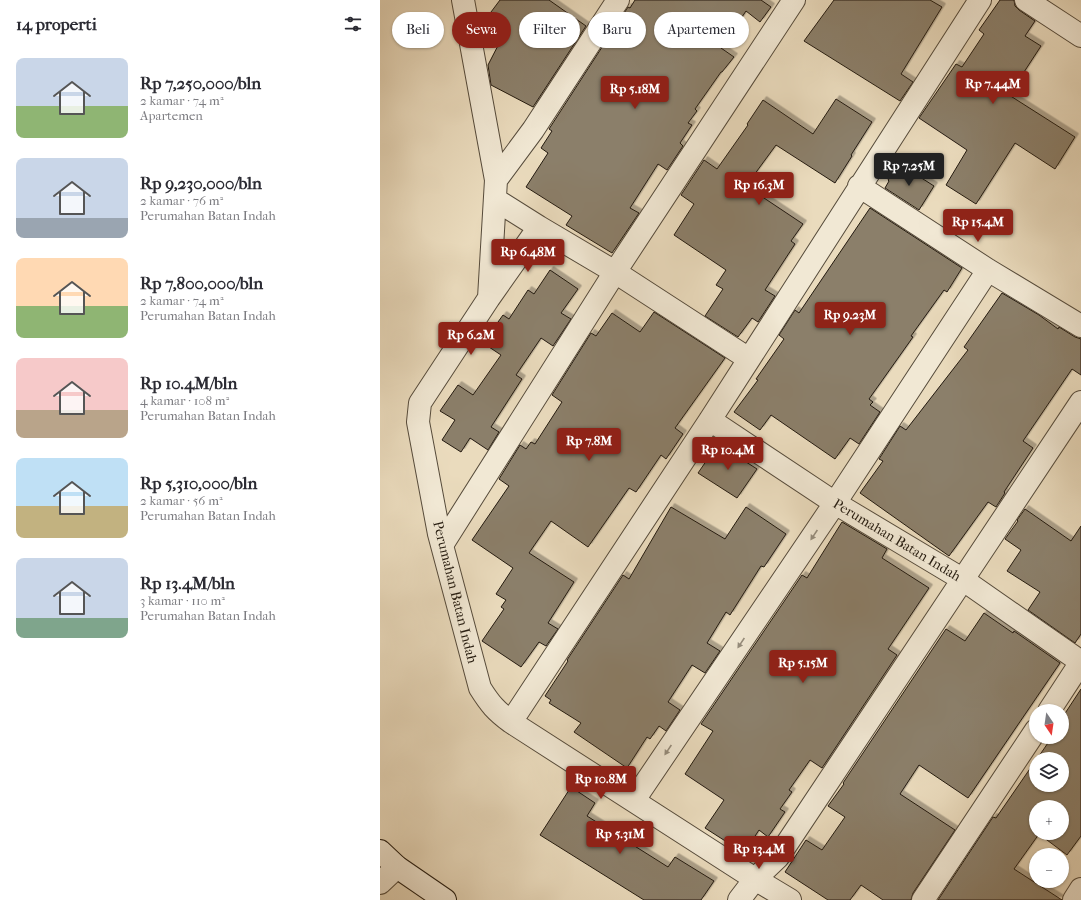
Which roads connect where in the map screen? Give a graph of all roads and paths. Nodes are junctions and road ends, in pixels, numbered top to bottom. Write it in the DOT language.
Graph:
graph roads {
  1 [pos="463,0"];
  2 [pos="618,0"];
  3 [pos="794,0"];
  4 [pos="980,0"];
  5 [pos="1026,0"];
  6 [pos="1081,36"];
  7 [pos="859,186"];
  8 [pos="496,190"];
  9 [pos="539,227"];
  10 [pos="988,270"];
  11 [pos="615,272"];
  12 [pos="489,298"];
  13 [pos="1081,326"];
  14 [pos="749,359"];
  15 [pos="1081,402"];
  16 [pos="710,420"];
  17 [pos="836,503"];
  18 [pos="442,545"];
  19 [pos="962,579"];
  20 [pos="1081,662"];
  21 [pos="1054,704"];
  22 [pos="512,722"];
  23 [pos="1029,741"];
  24 [pos="634,800"];
  25 [pos="380,851"];
  26 [pos="397,868"];
  27 [pos="380,883"];
  28 [pos="1081,889"];
  29 [pos="771,892"];
  30 [pos="445,900"];
  31 [pos="739,900"];
  32 [pos="923,900"];
  33 [pos="1074,900"];
  1 -- 8 [label="street, Perumahan Batan Indah"];
  2 -- 8 [label="street"];
  3 -- 11 [label="street"];
  4 -- 7 [label="street"];
  5 -- 6 [label="street"];
  7 -- 10 [label="street"];
  7 -- 14 [label="street"];
  8 -- 9 [label="street"];
  8 -- 12 [label="street, Perumahan Batan Indah"];
  9 -- 11 [label="street"];
  9 -- 12 [label="street"];
  10 -- 13 [label="street"];
  10 -- 17 [label="street"];
  11 -- 14 [label="street"];
  11 -- 18 [label="street"];
  12 -- 18 [label="street, Perumahan Batan Indah"];
  14 -- 16 [label="street"];
  15 -- 19 [label="street"];
  16 -- 17 [label="street, Perumahan Batan Indah"];
  16 -- 22 [label="street"];
  17 -- 19 [label="street, Perumahan Batan Indah"];
  17 -- 24 [label="street, one-way"];
  18 -- 22 [label="street, Perumahan Batan Indah"];
  19 -- 20 [label="street, Perumahan Batan Indah"];
  19 -- 29 [label="street"];
  20 -- 21 [label="street"];
  22 -- 24 [label="street, Perumahan Batan Indah"];
  23 -- 32 [label="street"];
  24 -- 29 [label="street, Perumahan Batan Indah"];
  25 -- 26 [label="street"];
  26 -- 27 [label="street"];
  26 -- 30 [label="street"];
  28 -- 33 [label="street"];
  29 -- 31 [label="street"];
}
